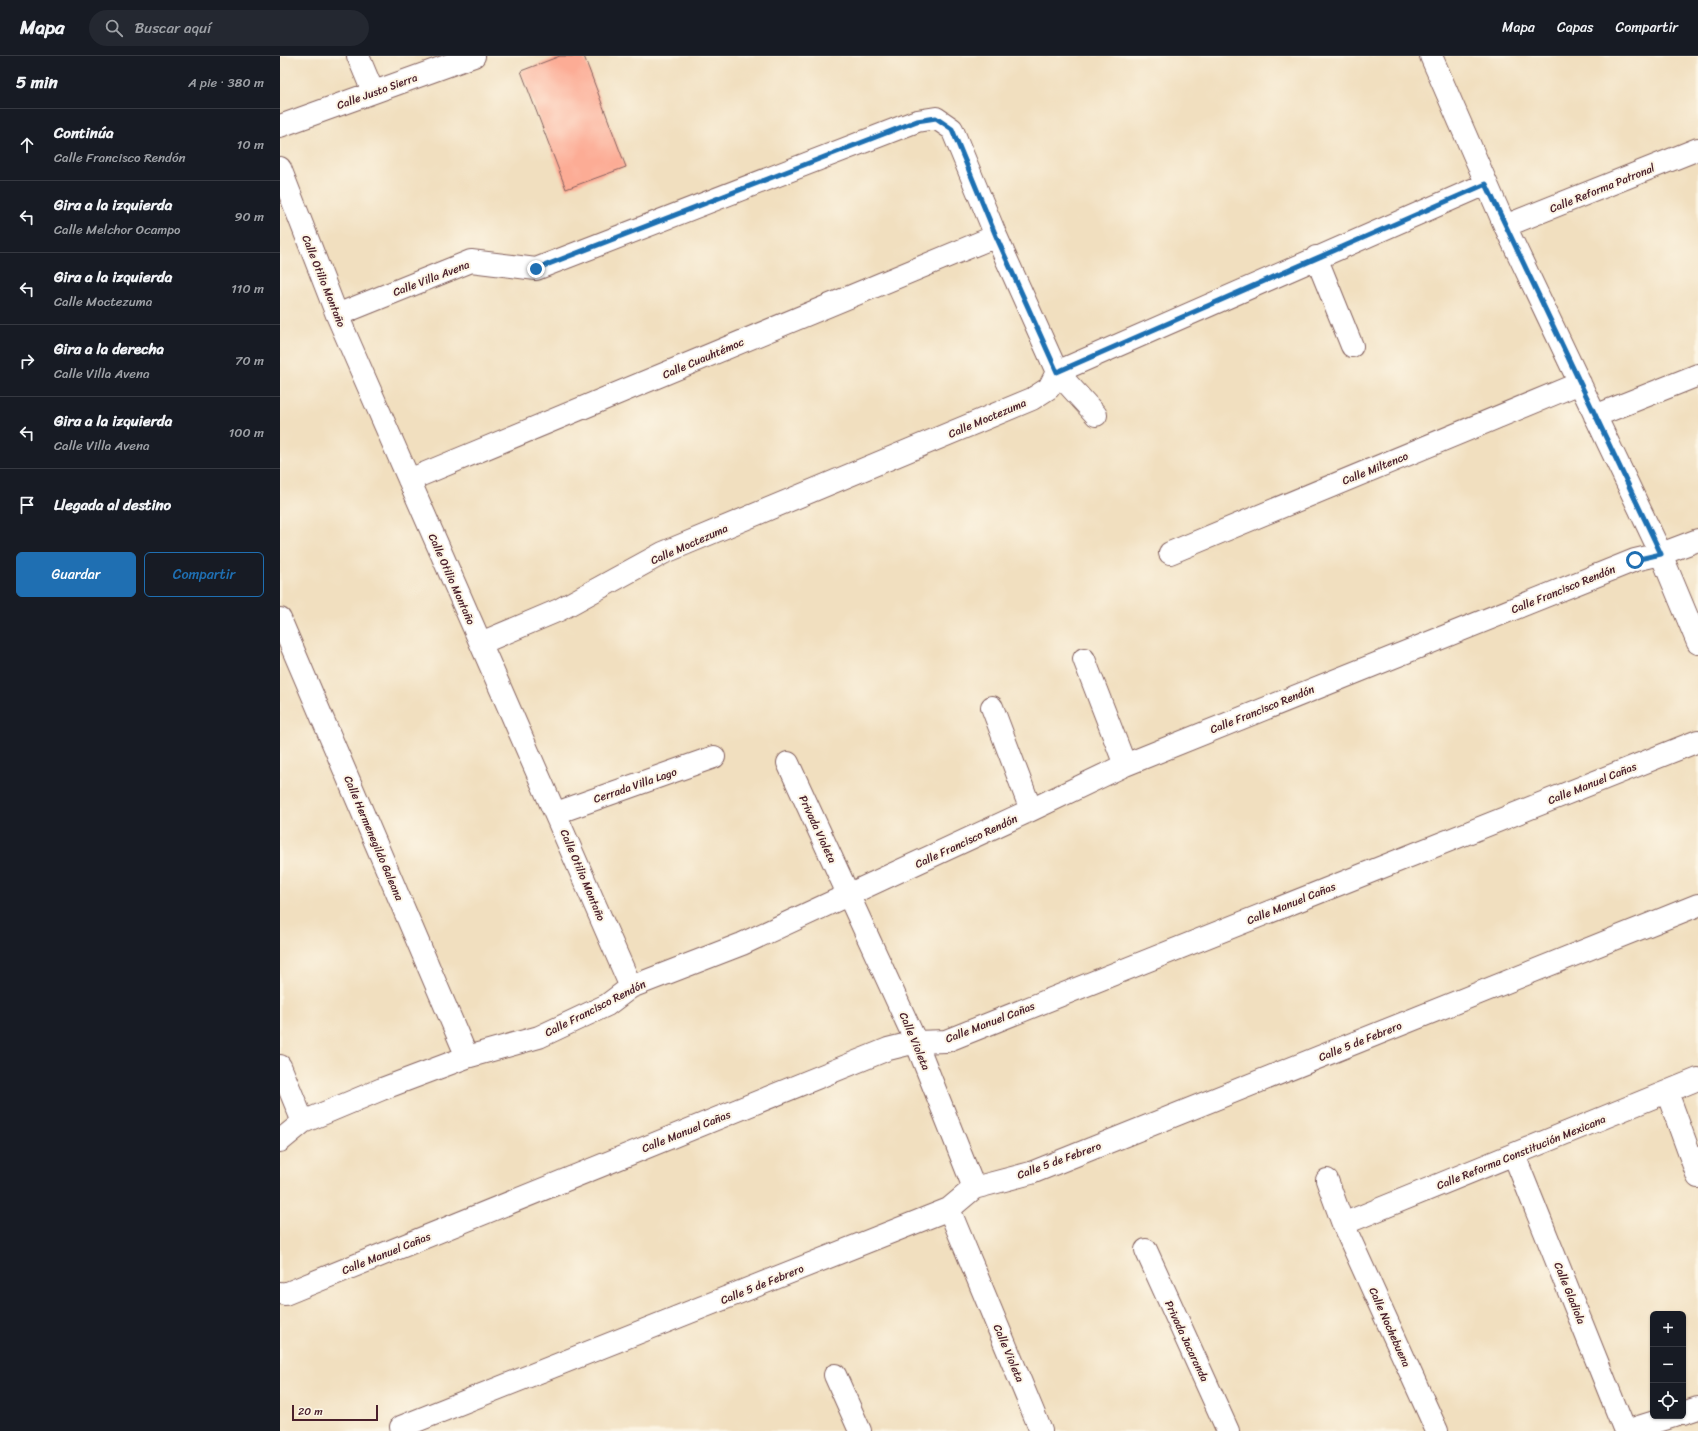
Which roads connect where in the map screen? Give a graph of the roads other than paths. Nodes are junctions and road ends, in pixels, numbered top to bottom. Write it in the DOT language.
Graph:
graph roads {
  1 [pos="358,56"];
  2 [pos="474,56"];
  3 [pos="1431,56"];
  4 [pos="374,92"];
  5 [pos="280,126"];
  6 [pos="1698,149"];
  7 [pos="280,168"];
  8 [pos="1486,184"];
  9 [pos="1505,226"];
  10 [pos="996,236"];
  11 [pos="1316,257"];
  12 [pos="337,315"];
  13 [pos="1352,346"];
  14 [pos="1057,372"];
  15 [pos="1698,375"];
  16 [pos="1580,384"];
  17 [pos="1096,415"];
  18 [pos="1595,416"];
  19 [pos="409,480"];
  20 [pos="1698,540"];
  21 [pos="1170,553"];
  22 [pos="1661,554"];
  23 [pos="280,619"];
  24 [pos="481,643"];
  25 [pos="1698,643"];
  26 [pos="1084,659"];
  27 [pos="992,707"];
  28 [pos="1698,741"];
  29 [pos="714,757"];
  30 [pos="788,763"];
  31 [pos="1125,765"];
  32 [pos="1031,810"];
  33 [pos="556,813"];
  34 [pos="849,896"];
  35 [pos="1698,905"];
  36 [pos="631,987"];
  37 [pos="916,1042"];
  38 [pos="467,1057"];
  39 [pos="280,1066"];
  40 [pos="1698,1079"];
  41 [pos="1667,1092"];
  42 [pos="303,1122"];
  43 [pos="280,1141"];
  44 [pos="1514,1155"];
  45 [pos="1698,1177"];
  46 [pos="1327,1180"];
  47 [pos="974,1188"];
  48 [pos="949,1209"];
  49 [pos="1343,1224"];
  50 [pos="1146,1250"];
  51 [pos="280,1293"];
  52 [pos="835,1375"];
  53 [pos="1698,1408"];
  54 [pos="1686,1412"];
  55 [pos="1664,1419"];
  56 [pos="401,1427"];
  57 [pos="860,1431"];
  58 [pos="1041,1431"];
  59 [pos="1228,1431"];
  60 [pos="1437,1431"];
  61 [pos="1626,1431"];
  1 -- 4 [label="street"];
  2 -- 4 [label="street, Calle Justo Sierra"];
  3 -- 8 [label="street"];
  4 -- 5 [label="street, Calle Justo Sierra"];
  6 -- 9 [label="street, Calle Reforma Patronal"];
  7 -- 12 [label="street, Calle Otilio Montaño"];
  8 -- 9 [label="street"];
  8 -- 11 [label="street"];
  9 -- 16 [label="street"];
  10 -- 12 [label="street, Calle Villa Avena"];
  10 -- 14 [label="street, Calle Villa Avena"];
  10 -- 19 [label="street, Calle Cuauhtémoc"];
  11 -- 13 [label="street"];
  11 -- 14 [label="street"];
  12 -- 19 [label="street, Calle Otilio Montaño"];
  14 -- 17 [label="street, Calle Villa Avena"];
  14 -- 24 [label="street, Calle Moctezuma"];
  15 -- 18 [label="street"];
  16 -- 18 [label="street"];
  16 -- 21 [label="street, Calle Miltenco"];
  18 -- 22 [label="street"];
  19 -- 24 [label="street, Calle Otilio Montaño"];
  20 -- 22 [label="street, Calle Francisco Rendón"];
  22 -- 25 [label="street"];
  22 -- 31 [label="street, Calle Francisco Rendón"];
  23 -- 38 [label="street, Calle Hermenegildo Galeana"];
  24 -- 33 [label="street, Calle Otilio Montaño"];
  26 -- 31 [label="street"];
  27 -- 32 [label="street"];
  28 -- 37 [label="street, Calle Manuel Cañas"];
  29 -- 33 [label="street, Cerrada Villa Lago"];
  30 -- 34 [label="street, Privada Violeta"];
  31 -- 32 [label="street, Calle Francisco Rendón"];
  32 -- 34 [label="street, Calle Francisco Rendón"];
  33 -- 36 [label="street, Calle Otilio Montaño"];
  34 -- 36 [label="street, Calle Francisco Rendón"];
  34 -- 37 [label="street, Calle Violeta"];
  35 -- 47 [label="street, Calle 5 de Febrero"];
  36 -- 38 [label="street, Calle Francisco Rendón"];
  37 -- 47 [label="street, Calle Violeta"];
  37 -- 51 [label="street, Calle Manuel Cañas"];
  38 -- 42 [label="street, Calle Francisco Rendón"];
  39 -- 42 [label="street"];
  40 -- 41 [label="street, Calle Reforma Constitución Mexicana"];
  41 -- 44 [label="street, Calle Reforma Constitución Mexicana"];
  41 -- 45 [label="street"];
  42 -- 43 [label="street, Calle Francisco Rendón"];
  44 -- 49 [label="street, Calle Reforma Constitución Mexicana"];
  44 -- 61 [label="street, Calle Gladiola"];
  46 -- 49 [label="street, Calle Nochebuena"];
  47 -- 48 [label="street, Calle 5 de Febrero"];
  48 -- 56 [label="street, Calle 5 de Febrero"];
  48 -- 58 [label="street, Calle Violeta"];
  49 -- 60 [label="street, Calle Nochebuena"];
  50 -- 59 [label="street, Privada Jacaranda"];
  52 -- 57 [label="street"];
  53 -- 54 [label="street"];
  55 -- 61 [label="street"];
}
